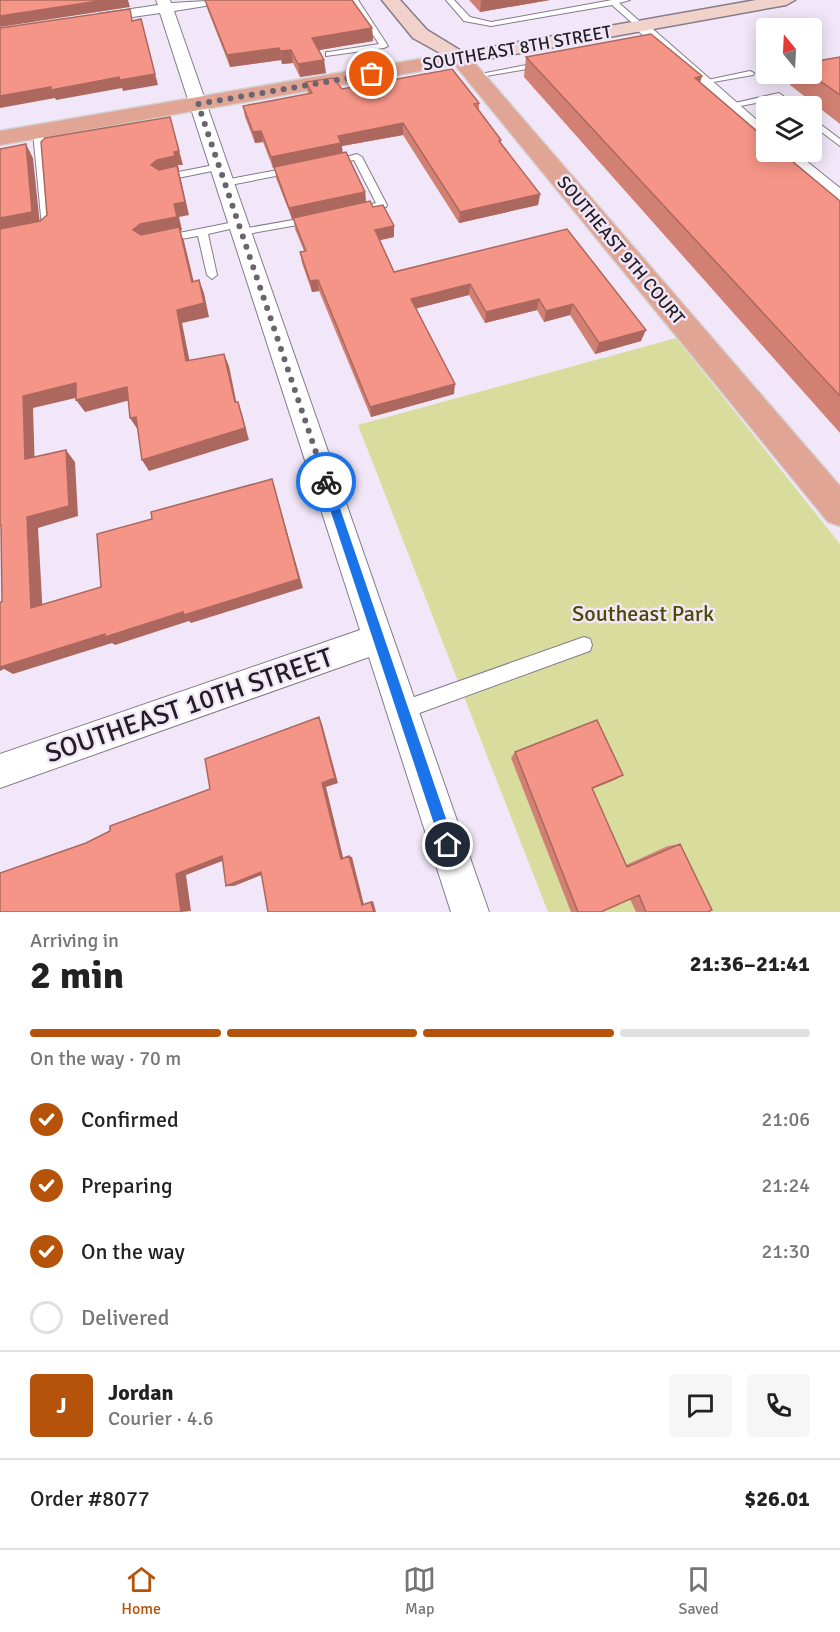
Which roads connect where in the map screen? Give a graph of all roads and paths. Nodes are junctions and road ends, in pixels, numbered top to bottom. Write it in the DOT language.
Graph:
graph roads {
  1 [pos="218,0"];
  2 [pos="354,0"];
  3 [pos="392,0"];
  4 [pos="450,0"];
  5 [pos="626,0"];
  6 [pos="786,0"];
  7 [pos="613,2"];
  8 [pos="164,4"];
  9 [pos="82,21"];
  10 [pos="641,26"];
  11 [pos="329,54"];
  12 [pos="555,61"];
  13 [pos="467,67"];
  14 [pos="750,73"];
  15 [pos="702,82"];
  16 [pos="756,100"];
  17 [pos="198,104"];
  18 [pos="730,105"];
  19 [pos="756,127"];
  20 [pos="822,129"];
  21 [pos="822,131"];
  22 [pos="825,131"];
  23 [pos="38,132"];
  24 [pos="0,138"];
  25 [pos="840,143"];
  26 [pos="797,162"];
  27 [pos="324,163"];
  28 [pos="302,168"];
  29 [pos="222,175"];
  30 [pos="163,178"];
  31 [pos="840,197"];
  32 [pos="348,212"];
  33 [pos="325,217"];
  34 [pos="240,228"];
  35 [pos="35,231"];
  36 [pos="202,232"];
  37 [pos="157,241"];
  38 [pos="212,275"];
  39 [pos="830,484"];
  40 [pos="840,512"];
  41 [pos="379,638"];
  42 [pos="584,645"];
  43 [pos="403,710"];
  44 [pos="0,771"];
  45 [pos="470,912"];
  1 -- 8 [label="street"];
  2 -- 11 [label="lane"];
  3 -- 13 [label="street, SOUTHEAST 9TH COURT"];
  4 -- 7 [label="lane"];
  5 -- 7 [label="lane"];
  6 -- 10 [label="street, SOUTHEAST 8TH STREET"];
  7 -- 10 [label="lane"];
  8 -- 9 [label="street"];
  8 -- 17 [label="street"];
  10 -- 13 [label="street, SOUTHEAST 8TH STREET"];
  10 -- 15 [label="street"];
  12 -- 13 [label="lane"];
  13 -- 17 [label="main road, SOUTHEAST 8TH STREET"];
  13 -- 39 [label="main road, SOUTHEAST 9TH COURT"];
  14 -- 15 [label="lane"];
  15 -- 18 [label="street"];
  16 -- 18 [label="lane"];
  17 -- 23 [label="main road, SOUTHEAST 8TH STREET"];
  17 -- 29 [label="street"];
  18 -- 19 [label="street"];
  20 -- 22 [label="lane"];
  21 -- 22 [label="lane"];
  22 -- 25 [label="lane"];
  23 -- 24 [label="main road, SOUTHEAST 8TH STREET"];
  23 -- 35 [label="lane"];
  26 -- 31 [label="street"];
  27 -- 32 [label="lane"];
  28 -- 29 [label="lane"];
  29 -- 30 [label="lane"];
  29 -- 34 [label="street"];
  33 -- 34 [label="lane"];
  34 -- 36 [label="lane"];
  34 -- 41 [label="street"];
  36 -- 37 [label="lane"];
  36 -- 38 [label="lane"];
  39 -- 40 [label="main road, SOUTHEAST 9TH COURT"];
  41 -- 43 [label="street"];
  41 -- 44 [label="street, SOUTHEAST 10TH STREET"];
  42 -- 43 [label="lane"];
  43 -- 45 [label="street"];
}
